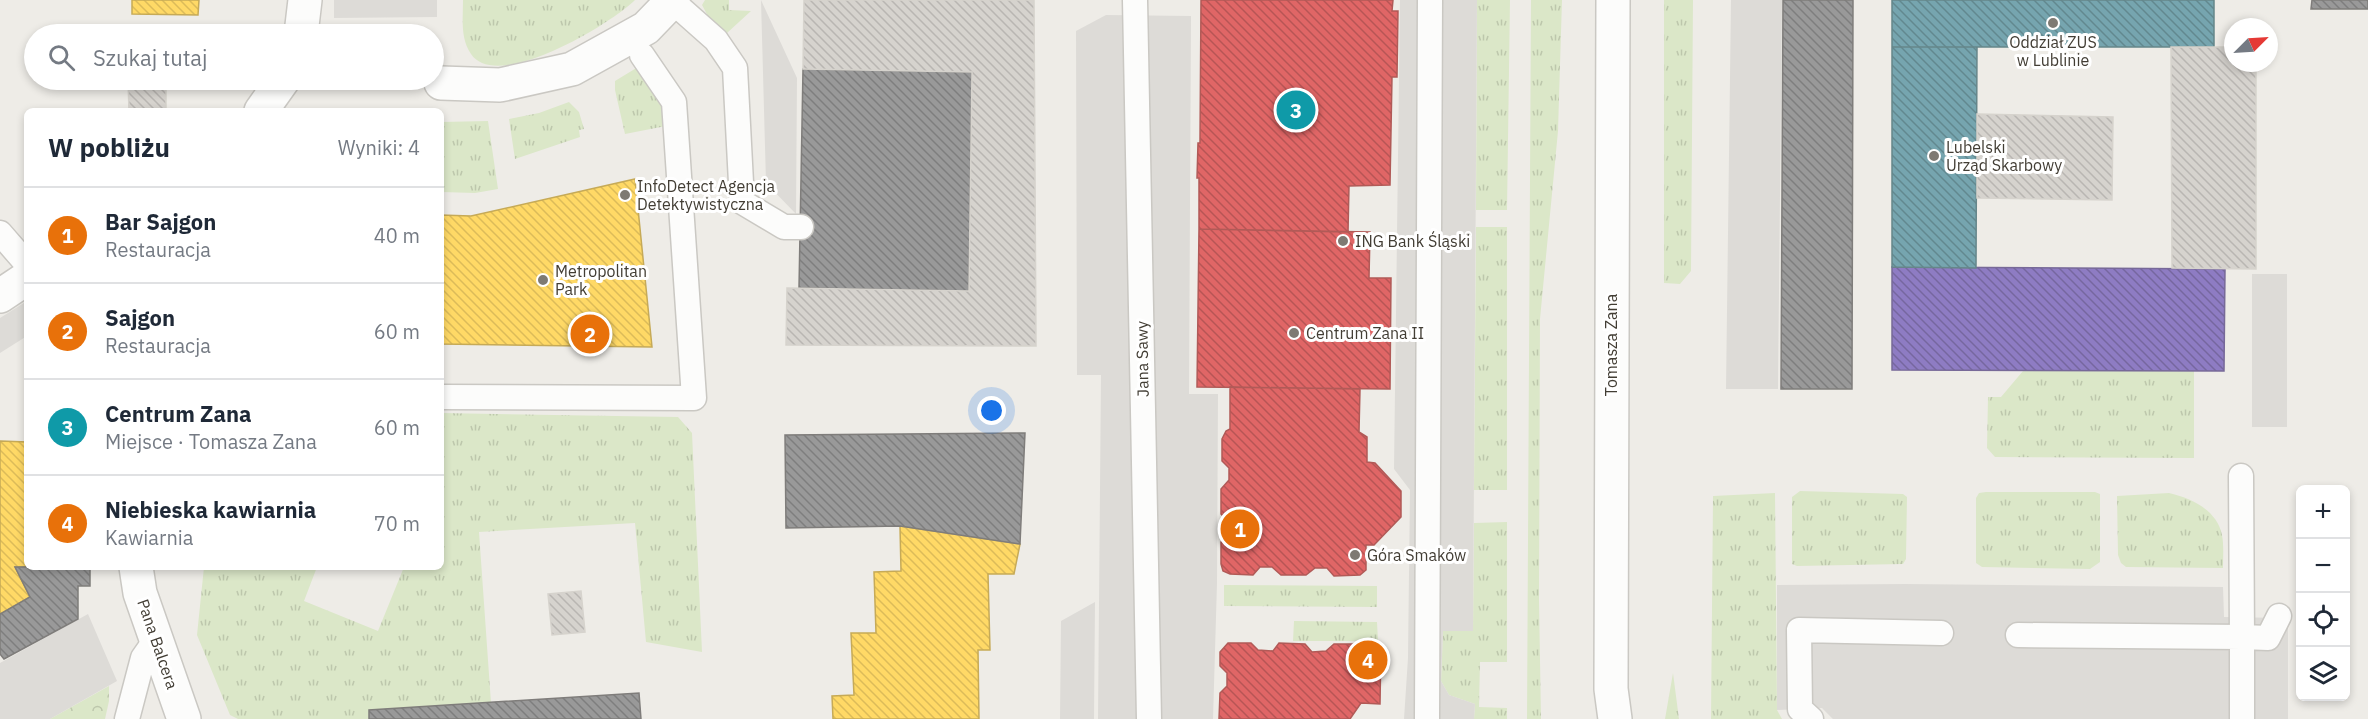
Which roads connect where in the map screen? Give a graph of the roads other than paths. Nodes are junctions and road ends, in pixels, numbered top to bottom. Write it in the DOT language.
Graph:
graph roads {
  1 [pos="304,0"];
  2 [pos="1135,0"];
  3 [pos="1430,0"];
  4 [pos="1613,0"];
  5 [pos="672,1"];
  6 [pos="302,24"];
  7 [pos="642,55"];
  8 [pos="444,83"];
  9 [pos="276,90"];
  10 [pos="263,108"];
  11 [pos="801,227"];
  12 [pos="0,233"];
  13 [pos="24,261"];
  14 [pos="24,280"];
  15 [pos="0,296"];
  16 [pos="444,397"];
  17 [pos="2241,476"];
  18 [pos="136,570"];
  19 [pos="2279,616"];
  20 [pos="1941,633"];
  21 [pos="2018,635"];
  22 [pos="2242,637"];
  23 [pos="157,638"];
  24 [pos="1609,709"];
  25 [pos="127,719"];
  26 [pos="184,719"];
  27 [pos="1149,719"];
  28 [pos="1427,719"];
  29 [pos="1811,719"];
  30 [pos="2242,719"];
  1 -- 6 [label="street"];
  2 -- 27 [label="lane, Jana Sawy"];
  3 -- 28 [label="lane"];
  4 -- 24 [label="street, Tomasza Zana"];
  5 -- 8 [label="street"];
  5 -- 11 [label="lane"];
  7 -- 16 [label="lane"];
  9 -- 10 [label="street"];
  12 -- 13 [label="lane"];
  14 -- 15 [label="street"];
  17 -- 22 [label="lane"];
  18 -- 23 [label="street, Pana Balcera"];
  19 -- 22 [label="lane"];
  20 -- 29 [label="lane"];
  21 -- 22 [label="lane"];
  22 -- 30 [label="lane"];
  23 -- 25 [label="lane"];
  23 -- 26 [label="street, Pana Balcera"];
}
